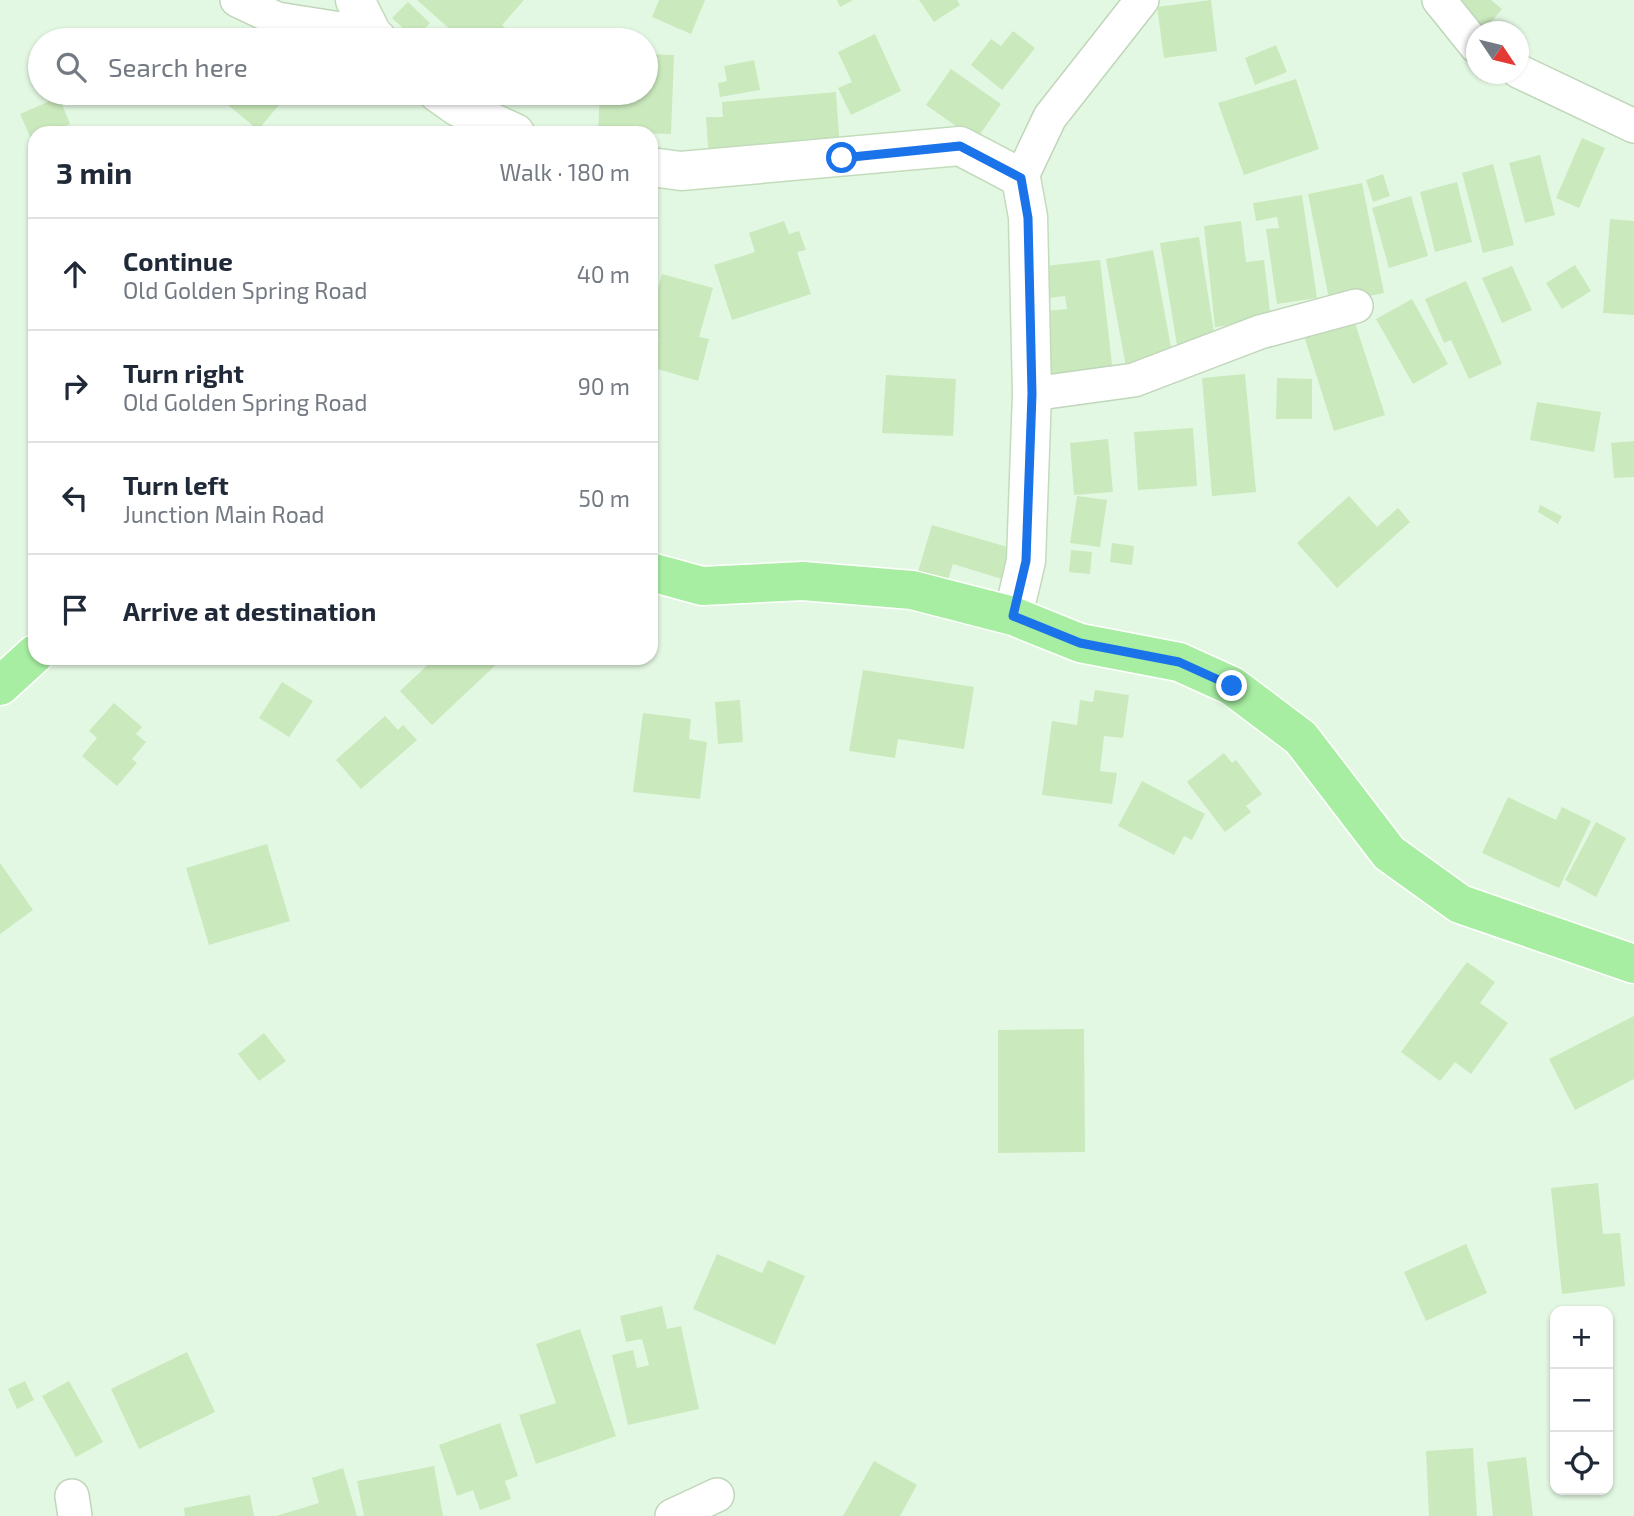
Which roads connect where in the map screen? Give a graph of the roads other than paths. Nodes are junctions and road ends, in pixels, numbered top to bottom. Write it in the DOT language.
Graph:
graph roads {
  1 [pos="237,0"];
  2 [pos="355,0"];
  3 [pos="1142,0"];
  4 [pos="1438,0"];
  5 [pos="326,28"];
  6 [pos="370,28"];
  7 [pos="1466,34"];
  8 [pos="1529,76"];
  9 [pos="455,105"];
  10 [pos="500,126"];
  11 [pos="1634,126"];
  12 [pos="658,168"];
  13 [pos="1021,178"];
  14 [pos="1356,306"];
  15 [pos="1032,394"];
  16 [pos="658,574"];
  17 [pos="1013,616"];
  18 [pos="28,660"];
  19 [pos="0,686"];
  20 [pos="1634,964"];
  21 [pos="717,1495"];
  22 [pos="672,1516"];
  1 -- 5 [label="street"];
  2 -- 6 [label="main road"];
  3 -- 13 [label="street"];
  4 -- 7 [label="street"];
  8 -- 11 [label="street"];
  9 -- 10 [label="main road"];
  12 -- 13 [label="main road"];
  13 -- 15 [label="main road"];
  14 -- 15 [label="street"];
  15 -- 17 [label="main road"];
  16 -- 17 [label="main road"];
  17 -- 20 [label="main road"];
  18 -- 19 [label="main road"];
  21 -- 22 [label="street"];
}
